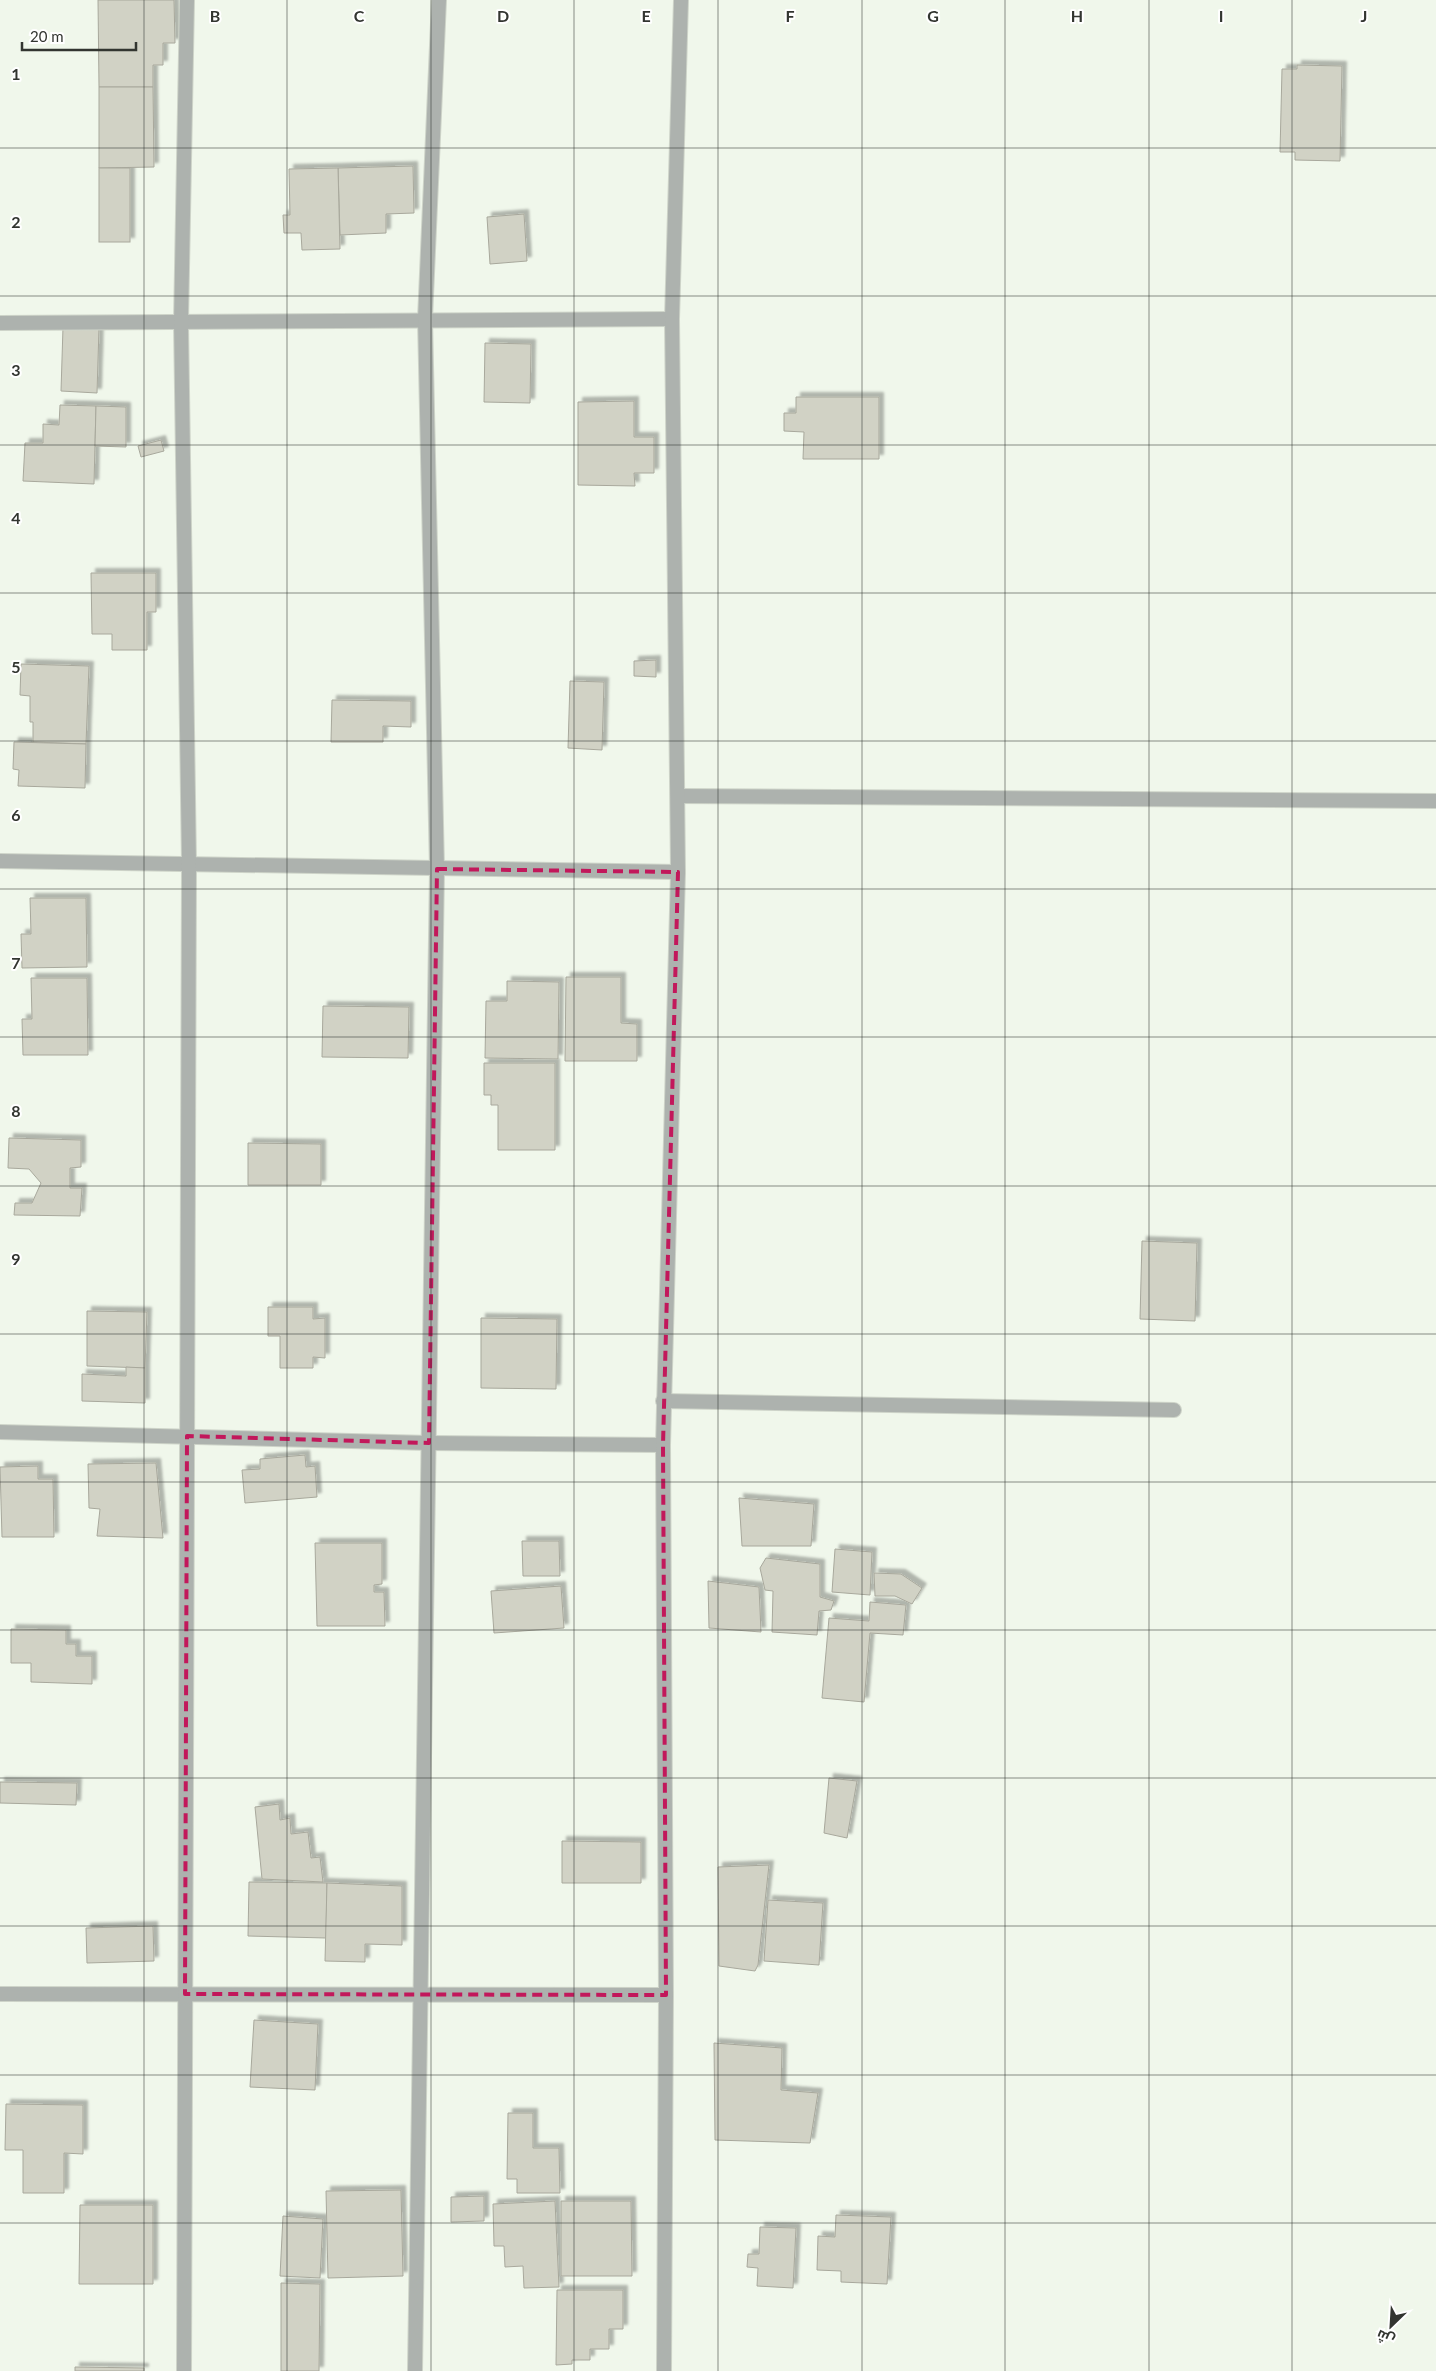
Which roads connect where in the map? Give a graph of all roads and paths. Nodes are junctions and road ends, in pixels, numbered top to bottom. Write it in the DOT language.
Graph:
graph roads {
  1 [pos="187,0"];
  2 [pos="438,0"];
  3 [pos="681,0"];
  4 [pos="425,319"];
  5 [pos="672,319"];
  6 [pos="181,322"];
  7 [pos="0,323"];
  8 [pos="678,796"];
  9 [pos="1436,802"];
  10 [pos="0,862"];
  11 [pos="189,864"];
  12 [pos="437,869"];
  13 [pos="678,872"];
  14 [pos="664,1401"];
  15 [pos="1174,1410"];
  16 [pos="0,1432"];
  17 [pos="188,1436"];
  18 [pos="429,1443"];
  19 [pos="663,1445"];
  20 [pos="0,1994"];
  21 [pos="185,1994"];
  22 [pos="421,1995"];
  23 [pos="666,1995"];
  24 [pos="184,2371"];
  25 [pos="415,2371"];
  26 [pos="664,2371"];
  1 -- 6 [label="street"];
  2 -- 4 [label="street"];
  3 -- 5 [label="street"];
  4 -- 5 [label="street"];
  4 -- 6 [label="street"];
  4 -- 12 [label="street"];
  5 -- 8 [label="street"];
  6 -- 7 [label="street"];
  6 -- 11 [label="street"];
  8 -- 9 [label="street"];
  8 -- 13 [label="street"];
  10 -- 11 [label="street"];
  11 -- 12 [label="street"];
  11 -- 17 [label="street"];
  12 -- 13 [label="street"];
  12 -- 18 [label="street"];
  13 -- 14 [label="street"];
  14 -- 15 [label="street"];
  14 -- 19 [label="street"];
  16 -- 17 [label="street"];
  17 -- 18 [label="street"];
  17 -- 21 [label="street"];
  18 -- 19 [label="street"];
  18 -- 22 [label="street"];
  19 -- 23 [label="street"];
  20 -- 21 [label="street"];
  21 -- 22 [label="street"];
  21 -- 24 [label="street"];
  22 -- 23 [label="street"];
  22 -- 25 [label="street"];
  23 -- 26 [label="street"];
}
